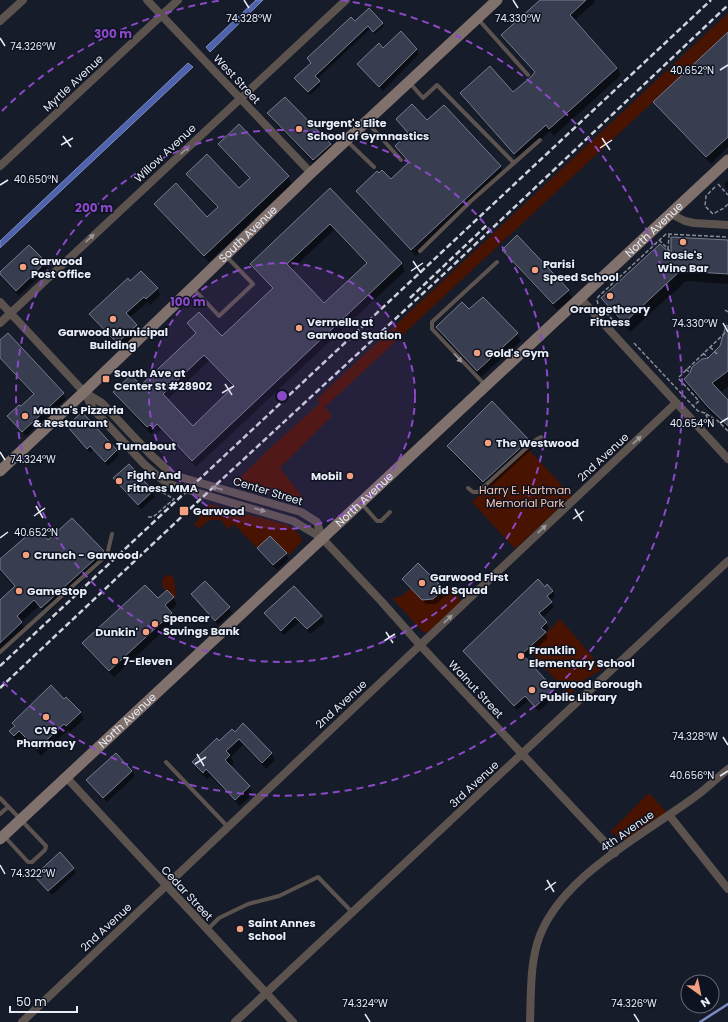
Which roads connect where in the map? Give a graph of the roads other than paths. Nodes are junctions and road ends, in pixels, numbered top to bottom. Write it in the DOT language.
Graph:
graph roads {
  1 [pos="23,0"];
  2 [pos="147,0"];
  3 [pos="178,0"];
  4 [pos="346,0"];
  5 [pos="497,0"];
  6 [pos="162,16"];
  7 [pos="478,18"];
  8 [pos="0,21"];
  9 [pos="528,75"];
  10 [pos="409,82"];
  11 [pos="240,99"];
  12 [pos="367,122"];
  13 [pos="540,140"];
  14 [pos="347,141"];
  15 [pos="401,160"];
  16 [pos="728,160"];
  17 [pos="514,163"];
  18 [pos="0,166"];
  19 [pos="374,167"];
  20 [pos="311,174"];
  21 [pos="670,214"];
  22 [pos="728,225"];
  23 [pos="420,251"];
  24 [pos="226,256"];
  25 [pos="497,262"];
  26 [pos="193,287"];
  27 [pos="580,299"];
  28 [pos="0,302"];
  29 [pos="10,313"];
  30 [pos="0,323"];
  31 [pos="486,387"];
  32 [pos="84,392"];
  33 [pos="676,402"];
  34 [pos="541,437"];
  35 [pos="728,459"];
  36 [pos="0,471"];
  37 [pos="468,488"];
  38 [pos="360,503"];
  39 [pos="390,512"];
  40 [pos="112,534"];
  41 [pos="322,538"];
  42 [pos="728,561"];
  43 [pos="420,645"];
  44 [pos="0,652"];
  45 [pos="522,754"];
  46 [pos="166,762"];
  47 [pos="728,768"];
  48 [pos="66,777"];
  49 [pos="0,798"];
  50 [pos="8,806"];
  51 [pos="0,814"];
  52 [pos="669,815"];
  53 [pos="20,820"];
  54 [pos="228,827"];
  55 [pos="2,838"];
  56 [pos="615,853"];
  57 [pos="166,886"];
  58 [pos="728,889"];
  59 [pos="352,913"];
  60 [pos="207,930"];
  61 [pos="266,993"];
  62 [pos="22,1022"];
  63 [pos="235,1022"];
  64 [pos="293,1022"];
  65 [pos="530,1022"];
  1 -- 8 [label="street"];
  2 -- 6 [label="street, West Street"];
  3 -- 6 [label="street, Myrtle Avenue"];
  4 -- 11 [label="street, Willow Avenue"];
  5 -- 7 [label="main road, South Avenue"];
  6 -- 11 [label="street, West Street"];
  6 -- 18 [label="street, Myrtle Avenue"];
  7 -- 9 [label="lane"];
  7 -- 10 [label="main road, South Avenue"];
  10 -- 12 [label="main road, South Avenue"];
  10 -- 17 [label="lane"];
  11 -- 20 [label="street, West Street"];
  29 -- 11 [label="street, Willow Avenue, one-way"];
  12 -- 14 [label="main road, South Avenue"];
  12 -- 15 [label="lane"];
  13 -- 17 [label="lane"];
  14 -- 19 [label="lane"];
  14 -- 20 [label="main road, South Avenue"];
  16 -- 21 [label="main road, North Avenue"];
  17 -- 23 [label="lane"];
  20 -- 24 [label="main road, South Avenue"];
  21 -- 22 [label="street"];
  21 -- 27 [label="main road, North Avenue"];
  24 -- 26 [label="main road, South Avenue"];
  24 -- 26 [label="lane"];
  25 -- 31 [label="lane, one-way"];
  26 -- 32 [label="main road, South Avenue"];
  27 -- 31 [label="main road, North Avenue"];
  27 -- 33 [label="street"];
  28 -- 29 [label="street, Center Street"];
  29 -- 30 [label="street, Willow Avenue"];
  29 -- 32 [label="street, Center Street"];
  31 -- 38 [label="main road, North Avenue"];
  32 -- 36 [label="main road, South Avenue"];
  32 -- 41 [label="street, Center Street, one-way"];
  41 -- 32 [label="street, Center Street, one-way"];
  33 -- 35 [label="street"];
  43 -- 33 [label="street, 2nd Avenue, one-way"];
  34 -- 37 [label="lane"];
  38 -- 39 [label="lane"];
  38 -- 41 [label="main road, North Avenue"];
  40 -- 44 [label="lane"];
  41 -- 43 [label="street, Walnut Street"];
  41 -- 48 [label="main road, North Avenue"];
  42 -- 45 [label="street, 3rd Avenue"];
  43 -- 45 [label="street, Walnut Street"];
  43 -- 54 [label="street, 2nd Avenue"];
  45 -- 56 [label="street, Walnut Street"];
  45 -- 59 [label="street, 3rd Avenue"];
  46 -- 54 [label="lane"];
  47 -- 52 [label="street, 4th Avenue"];
  48 -- 53 [label="main road, North Avenue"];
  48 -- 57 [label="street, Cedar Street"];
  49 -- 50 [label="lane"];
  50 -- 51 [label="lane"];
  50 -- 53 [label="lane"];
  52 -- 56 [label="street, 4th Avenue"];
  52 -- 58 [label="street"];
  53 -- 55 [label="main road, North Avenue"];
  53 -- 55 [label="lane"];
  54 -- 57 [label="street, 2nd Avenue"];
  56 -- 65 [label="street, 4th Avenue"];
  57 -- 60 [label="street, Cedar Street"];
  57 -- 62 [label="street, 2nd Avenue"];
  59 -- 60 [label="lane"];
  59 -- 61 [label="street, 3rd Avenue"];
  60 -- 61 [label="street, Cedar Street"];
  61 -- 63 [label="street, 3rd Avenue"];
  61 -- 64 [label="street, Cedar Street"];
}
